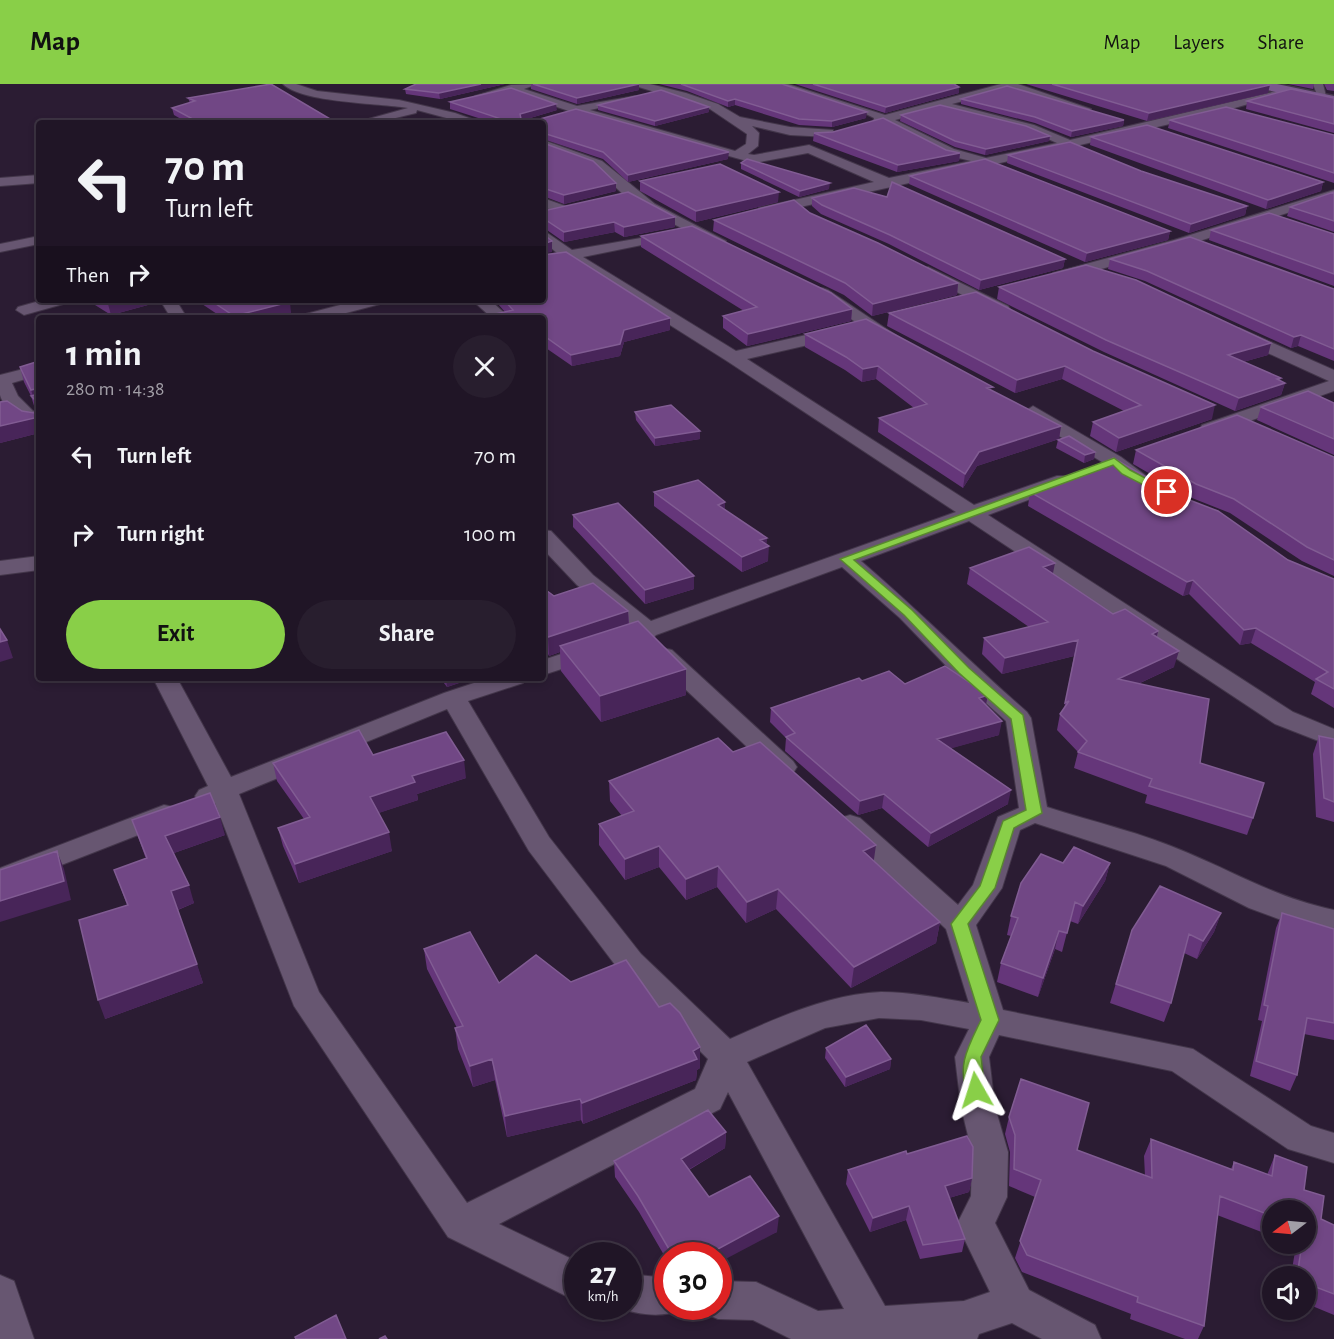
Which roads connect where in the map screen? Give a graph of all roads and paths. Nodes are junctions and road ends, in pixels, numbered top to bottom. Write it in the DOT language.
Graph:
graph roads {
  1 [pos="288,84"];
  2 [pos="499,84"];
  3 [pos="532,84"];
  4 [pos="634,84"];
  5 [pos="690,84"];
  6 [pos="777,84"];
  7 [pos="1257,84"];
  8 [pos="1010,85"];
  9 [pos="513,88"];
  10 [pos="663,90"];
  11 [pos="1290,91"];
  12 [pos="1325,94"];
  13 [pos="938,104"];
  14 [pos="423,109"];
  15 [pos="1224,109"];
  16 [pos="576,110"];
  17 [pos="1096,112"];
  18 [pos="556,115"];
  19 [pos="1245,115"];
  20 [pos="1116,118"];
  21 [pos="374,120"];
  22 [pos="465,120"];
  23 [pos="741,120"];
  24 [pos="883,120"];
  25 [pos="863,125"];
  26 [pos="1147,127"];
  27 [pos="843,130"];
  28 [pos="1169,134"];
  29 [pos="546,145"];
  30 [pos="1069,145"];
  31 [pos="1091,153"];
  32 [pos="736,155"];
  33 [pos="754,159"];
  34 [pos="988,162"];
  35 [pos="723,168"];
  36 [pos="1010,170"];
  37 [pos="36,179"];
  38 [pos="0,182"];
  39 [pos="888,182"];
  40 [pos="648,184"];
  41 [pos="1330,189"];
  42 [pos="911,191"];
  43 [pos="626,193"];
  44 [pos="775,193"];
  45 [pos="546,203"];
  46 [pos="796,203"];
  47 [pos="1244,208"];
  48 [pos="546,214"];
  49 [pos="751,214"];
  50 [pos="1264,215"];
  51 [pos="815,219"];
  52 [pos="1284,222"];
  53 [pos="717,223"];
  54 [pos="695,228"];
  55 [pos="1166,231"];
  56 [pos="546,236"];
  57 [pos="1188,240"];
  58 [pos="36,241"];
  59 [pos="0,248"];
  60 [pos="732,248"];
  61 [pos="1210,248"];
  62 [pos="568,254"];
  63 [pos="546,259"];
  64 [pos="1062,259"];
  65 [pos="914,265"];
  66 [pos="1083,269"];
  67 [pos="1117,279"];
  68 [pos="1045,280"];
  69 [pos="807,286"];
  70 [pos="1003,290"];
  71 [pos="976,296"];
  72 [pos="956,301"];
  73 [pos="50,303"];
  74 [pos="364,303"];
  75 [pos="484,303"];
  76 [pos="24,310"];
  77 [pos="318,313"];
  78 [pos="498,315"];
  79 [pos="1017,317"];
  80 [pos="893,318"];
  81 [pos="870,324"];
  82 [pos="1226,326"];
  83 [pos="905,344"];
  84 [pos="733,357"];
  85 [pos="36,371"];
  86 [pos="1334,377"];
  87 [pos="1,380"];
  88 [pos="1334,386"];
  89 [pos="1018,405"];
  90 [pos="1216,410"];
  91 [pos="1238,420"];
  92 [pos="33,422"];
  93 [pos="1260,429"];
  94 [pos="1193,435"];
  95 [pos="1137,453"];
  96 [pos="1114,461"];
  97 [pos="1158,488"];
  98 [pos="972,514"];
  99 [pos="546,539"];
  100 [pos="846,559"];
  101 [pos="36,563"];
  102 [pos="0,568"];
  103 [pos="646,633"];
  104 [pos="546,667"];
  105 [pos="167,681"];
  106 [pos="505,681"];
  107 [pos="453,698"];
  108 [pos="1334,739"];
  109 [pos="801,783"];
  110 [pos="224,790"];
  111 [pos="826,806"];
  112 [pos="1034,813"];
  113 [pos="0,879"];
  114 [pos="1334,921"];
  115 [pos="960,924"];
  116 [pos="990,1020"];
  117 [pos="726,1056"];
  118 [pos="1334,1148"];
  119 [pos="460,1225"];
  120 [pos="564,1275"];
  121 [pos="0,1294"];
  122 [pos="732,1300"];
  123 [pos="1015,1303"];
  124 [pos="874,1325"];
  125 [pos="961,1330"];
  126 [pos="14,1339"];
  127 [pos="1081,1339"];
  1 -- 14 [label="street"];
  2 -- 9 [label="street"];
  3 -- 9 [label="street"];
  4 -- 10 [label="street"];
  5 -- 10 [label="street"];
  6 -- 24 [label="street"];
  7 -- 11 [label="main road"];
  8 -- 13 [label="street"];
  8 -- 17 [label="street"];
  9 -- 14 [label="street"];
  9 -- 16 [label="street"];
  10 -- 16 [label="street"];
  10 -- 23 [label="street"];
  11 -- 12 [label="main road"];
  11 -- 15 [label="street"];
  13 -- 24 [label="street"];
  13 -- 30 [label="street"];
  14 -- 21 [label="street"];
  14 -- 22 [label="street"];
  15 -- 19 [label="street"];
  15 -- 26 [label="street"];
  16 -- 18 [label="street"];
  16 -- 32 [label="street"];
  20 -- 26 [label="street"];
  23 -- 27 [label="street"];
  23 -- 32 [label="street"];
  24 -- 25 [label="street"];
  24 -- 34 [label="street"];
  26 -- 28 [label="street"];
  26 -- 30 [label="street"];
  29 -- 43 [label="street"];
  30 -- 31 [label="street"];
  30 -- 34 [label="street"];
  32 -- 33 [label="street"];
  33 -- 35 [label="street"];
  33 -- 39 [label="street"];
  34 -- 36 [label="street"];
  34 -- 39 [label="street"];
  37 -- 38 [label="street"];
  39 -- 42 [label="street"];
  39 -- 46 [label="street"];
  40 -- 43 [label="street"];
  41 -- 50 [label="street"];
  43 -- 54 [label="street"];
  44 -- 46 [label="street"];
  45 -- 48 [label="street"];
  46 -- 49 [label="street"];
  46 -- 51 [label="street"];
  47 -- 50 [label="street"];
  50 -- 52 [label="street"];
  50 -- 57 [label="street"];
  53 -- 54 [label="street"];
  54 -- 60 [label="street"];
  54 -- 62 [label="street"];
  55 -- 57 [label="street"];
  56 -- 62 [label="street"];
  57 -- 61 [label="street"];
  57 -- 66 [label="street"];
  58 -- 59 [label="street"];
  62 -- 63 [label="street"];
  62 -- 84 [label="street"];
  64 -- 66 [label="street"];
  65 -- 71 [label="street"];
  66 -- 67 [label="street"];
  66 -- 68 [label="street"];
  69 -- 81 [label="street"];
  70 -- 71 [label="street"];
  71 -- 72 [label="street"];
  71 -- 79 [label="street"];
  73 -- 76 [label="street"];
  74 -- 77 [label="street"];
  75 -- 78 [label="street"];
  80 -- 81 [label="street"];
  81 -- 83 [label="street"];
  81 -- 84 [label="street"];
  82 -- 86 [label="street"];
  84 -- 98 [label="street"];
  85 -- 87 [label="street"];
  87 -- 92 [label="street"];
  88 -- 91 [label="street"];
  89 -- 96 [label="street"];
  90 -- 91 [label="street"];
  91 -- 93 [label="street"];
  91 -- 94 [label="street"];
  95 -- 96 [label="street"];
  96 -- 97 [label="street"];
  96 -- 98 [label="street"];
  98 -- 100 [label="street"];
  98 -- 108 [label="street"];
  99 -- 103 [label="street"];
  100 -- 103 [label="street"];
  100 -- 112 [label="street"];
  101 -- 102 [label="street"];
  103 -- 104 [label="street"];
  103 -- 109 [label="street"];
  105 -- 110 [label="street"];
  106 -- 107 [label="street"];
  107 -- 110 [label="street"];
  107 -- 117 [label="street"];
  110 -- 113 [label="street"];
  110 -- 119 [label="street"];
  111 -- 115 [label="street"];
  112 -- 114 [label="street"];
  112 -- 115 [label="street"];
  115 -- 116 [label="street"];
  116 -- 117 [label="street"];
  116 -- 118 [label="street"];
  116 -- 123 [label="street"];
  117 -- 119 [label="street"];
  117 -- 124 [label="street"];
  119 -- 120 [label="street"];
  121 -- 126 [label="street"];
  122 -- 124 [label="street"];
  123 -- 125 [label="street"];
  123 -- 127 [label="street"];
  124 -- 125 [label="street"];
}
